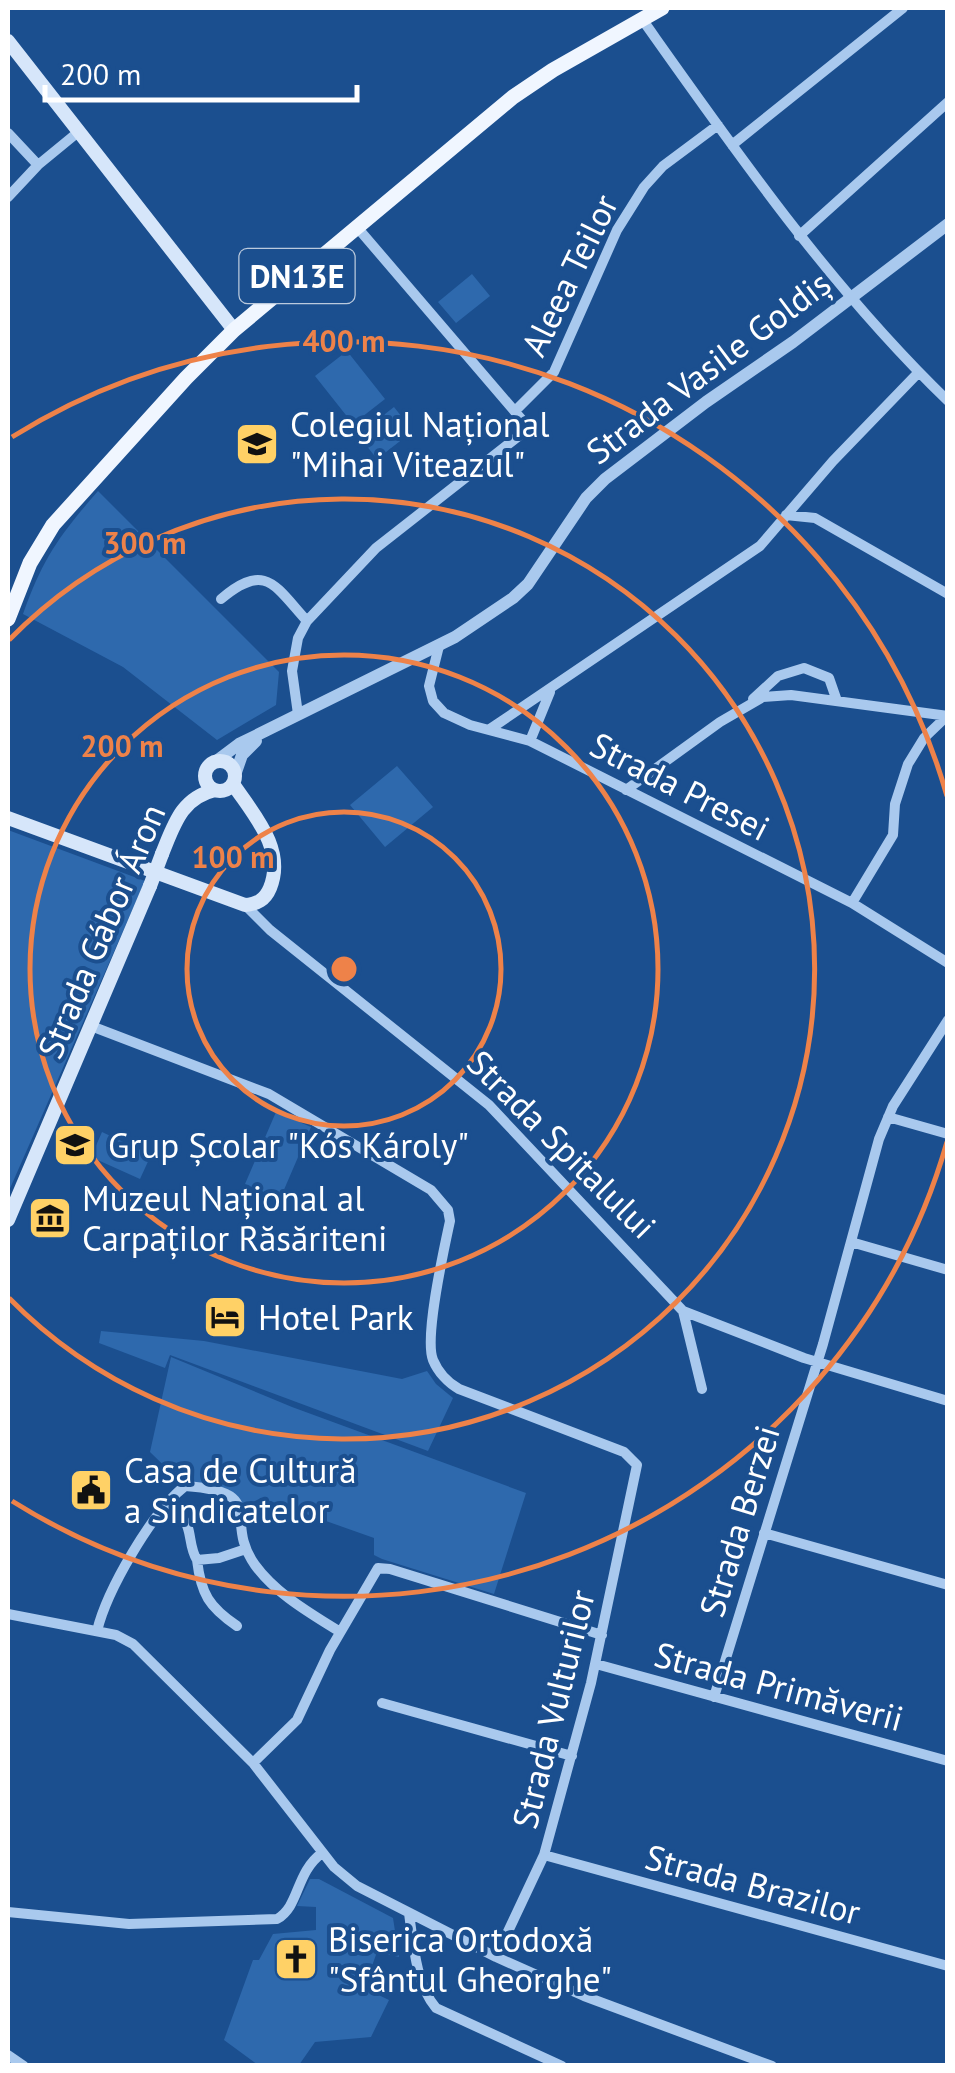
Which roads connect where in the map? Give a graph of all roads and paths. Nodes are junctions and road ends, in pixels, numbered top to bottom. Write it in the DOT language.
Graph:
graph roads {
  1 [pos="662,8"];
  2 [pos="903,8"];
  3 [pos="642,19"];
  4 [pos="8,41"];
  5 [pos="948,102"];
  6 [pos="718,125"];
  7 [pos="8,134"];
  8 [pos="77,134"];
  9 [pos="732,145"];
  10 [pos="38,165"];
  11 [pos="8,197"];
  12 [pos="948,224"];
  13 [pos="356,226"];
  14 [pos="799,236"];
  15 [pos="849,300"];
  16 [pos="234,330"];
  17 [pos="918,373"];
  18 [pos="948,401"];
  19 [pos="515,412"];
  20 [pos="804,493"];
  21 [pos="786,514"];
  22 [pos="815,518"];
  23 [pos="948,594"];
  24 [pos="222,599"];
  25 [pos="8,619"];
  26 [pos="306,621"];
  27 [pos="439,646"];
  28 [pos="550,691"];
  29 [pos="838,701"];
  30 [pos="745,705"];
  31 [pos="298,714"];
  32 [pos="947,716"];
  33 [pos="490,729"];
  34 [pos="270,730"];
  35 [pos="530,741"];
  36 [pos="215,762"];
  37 [pos="225,785"];
  38 [pos="626,790"];
  39 [pos="8,818"];
  40 [pos="852,903"];
  41 [pos="245,906"];
  42 [pos="948,963"];
  43 [pos="948,1020"];
  44 [pos="91,1026"];
  45 [pos="888,1117"];
  46 [pos="948,1134"];
  47 [pos="8,1220"];
  48 [pos="850,1242"];
  49 [pos="948,1270"];
  50 [pos="683,1311"];
  51 [pos="817,1362"];
  52 [pos="702,1389"];
  53 [pos="948,1401"];
  54 [pos="159,1513"];
  55 [pos="764,1533"];
  56 [pos="246,1549"];
  57 [pos="197,1560"];
  58 [pos="948,1585"];
  59 [pos="8,1614"];
  60 [pos="238,1626"];
  61 [pos="97,1631"];
  62 [pos="340,1632"];
  63 [pos="602,1635"];
  64 [pos="596,1664"];
  65 [pos="714,1697"];
  66 [pos="382,1704"];
  67 [pos="572,1756"];
  68 [pos="948,1761"];
  69 [pos="253,1763"];
  70 [pos="322,1852"];
  71 [pos="544,1855"];
  72 [pos="8,1912"];
  73 [pos="409,1913"];
  74 [pos="496,1958"];
  75 [pos="948,1966"];
  76 [pos="8,2054"];
  77 [pos="24,2066"];
  78 [pos="562,2066"];
  79 [pos="772,2066"];
  1 -- 3 [label="main road, DN13E"];
  2 -- 9 [label="street"];
  3 -- 6 [label="street"];
  3 -- 13 [label="main road, DN13E"];
  4 -- 8 [label="main road"];
  5 -- 14 [label="street"];
  6 -- 9 [label="street"];
  6 -- 19 [label="street, Aleea Teilor"];
  7 -- 10 [label="street"];
  8 -- 10 [label="street"];
  8 -- 16 [label="main road"];
  9 -- 14 [label="street"];
  10 -- 11 [label="street"];
  12 -- 15 [label="street, Strada Vasile Goldiș"];
  13 -- 16 [label="main road, DN13E"];
  13 -- 19 [label="street"];
  14 -- 15 [label="street"];
  15 -- 17 [label="street"];
  15 -- 27 [label="street, Strada Vasile Goldiș"];
  16 -- 25 [label="main road, DN13E"];
  17 -- 18 [label="street"];
  17 -- 20 [label="street"];
  19 -- 26 [label="street"];
  20 -- 21 [label="street"];
  20 -- 22 [label="street"];
  21 -- 22 [label="street"];
  21 -- 28 [label="street"];
  22 -- 23 [label="street"];
  24 -- 26 [label="street"];
  26 -- 31 [label="street"];
  27 -- 31 [label="street, Strada Vasile Goldiș"];
  27 -- 33 [label="street, Strada Presei"];
  28 -- 33 [label="street"];
  28 -- 35 [label="street"];
  29 -- 30 [label="street"];
  29 -- 30 [label="street"];
  29 -- 32 [label="street"];
  30 -- 38 [label="street"];
  31 -- 34 [label="street, Strada Vasile Goldiș"];
  32 -- 40 [label="street"];
  33 -- 35 [label="street, Strada Presei"];
  34 -- 36 [label="street, Strada Vasile Goldiș"];
  34 -- 37 [label="street, Strada Vasile Goldiș"];
  35 -- 38 [label="street, Strada Presei"];
  36 -- 37 [label="main road"];
  36 -- 37 [label="main road"];
  37 -- 41 [label="main road"];
  37 -- 44 [label="main road, Strada Gábor Áron, bridge"];
  38 -- 40 [label="street, Strada Presei"];
  39 -- 41 [label="main road, Strada Spitalului"];
  40 -- 42 [label="street, Strada Presei"];
  41 -- 50 [label="street, Strada Spitalului"];
  43 -- 45 [label="street, Strada Berzei"];
  44 -- 47 [label="main road, Strada Gábor Áron"];
  44 -- 63 [label="street, Strada Vulturilor"];
  45 -- 46 [label="street"];
  45 -- 48 [label="street, Strada Berzei"];
  48 -- 49 [label="street"];
  48 -- 51 [label="street, Strada Berzei"];
  50 -- 51 [label="street, Strada Spitalului"];
  50 -- 52 [label="street"];
  51 -- 53 [label="street, Strada Spitalului"];
  51 -- 55 [label="street, Strada Berzei"];
  54 -- 56 [label="street"];
  54 -- 57 [label="street"];
  54 -- 61 [label="street"];
  55 -- 58 [label="street"];
  55 -- 65 [label="street, Strada Berzei"];
  56 -- 57 [label="street"];
  56 -- 62 [label="street"];
  57 -- 60 [label="street"];
  59 -- 61 [label="street"];
  61 -- 69 [label="street"];
  62 -- 63 [label="street"];
  62 -- 69 [label="street"];
  63 -- 64 [label="street, Strada Vulturilor"];
  64 -- 65 [label="street, Strada Primăverii"];
  64 -- 67 [label="street, Strada Vulturilor"];
  65 -- 68 [label="street, Strada Primăverii"];
  66 -- 67 [label="street"];
  67 -- 71 [label="street, Strada Vulturilor"];
  69 -- 70 [label="street"];
  70 -- 72 [label="street"];
  70 -- 73 [label="street"];
  71 -- 74 [label="street, Strada Vulturilor"];
  71 -- 75 [label="street, Strada Brazilor"];
  73 -- 74 [label="street"];
  73 -- 78 [label="street"];
  74 -- 79 [label="street"];
  76 -- 77 [label="street"];
}
